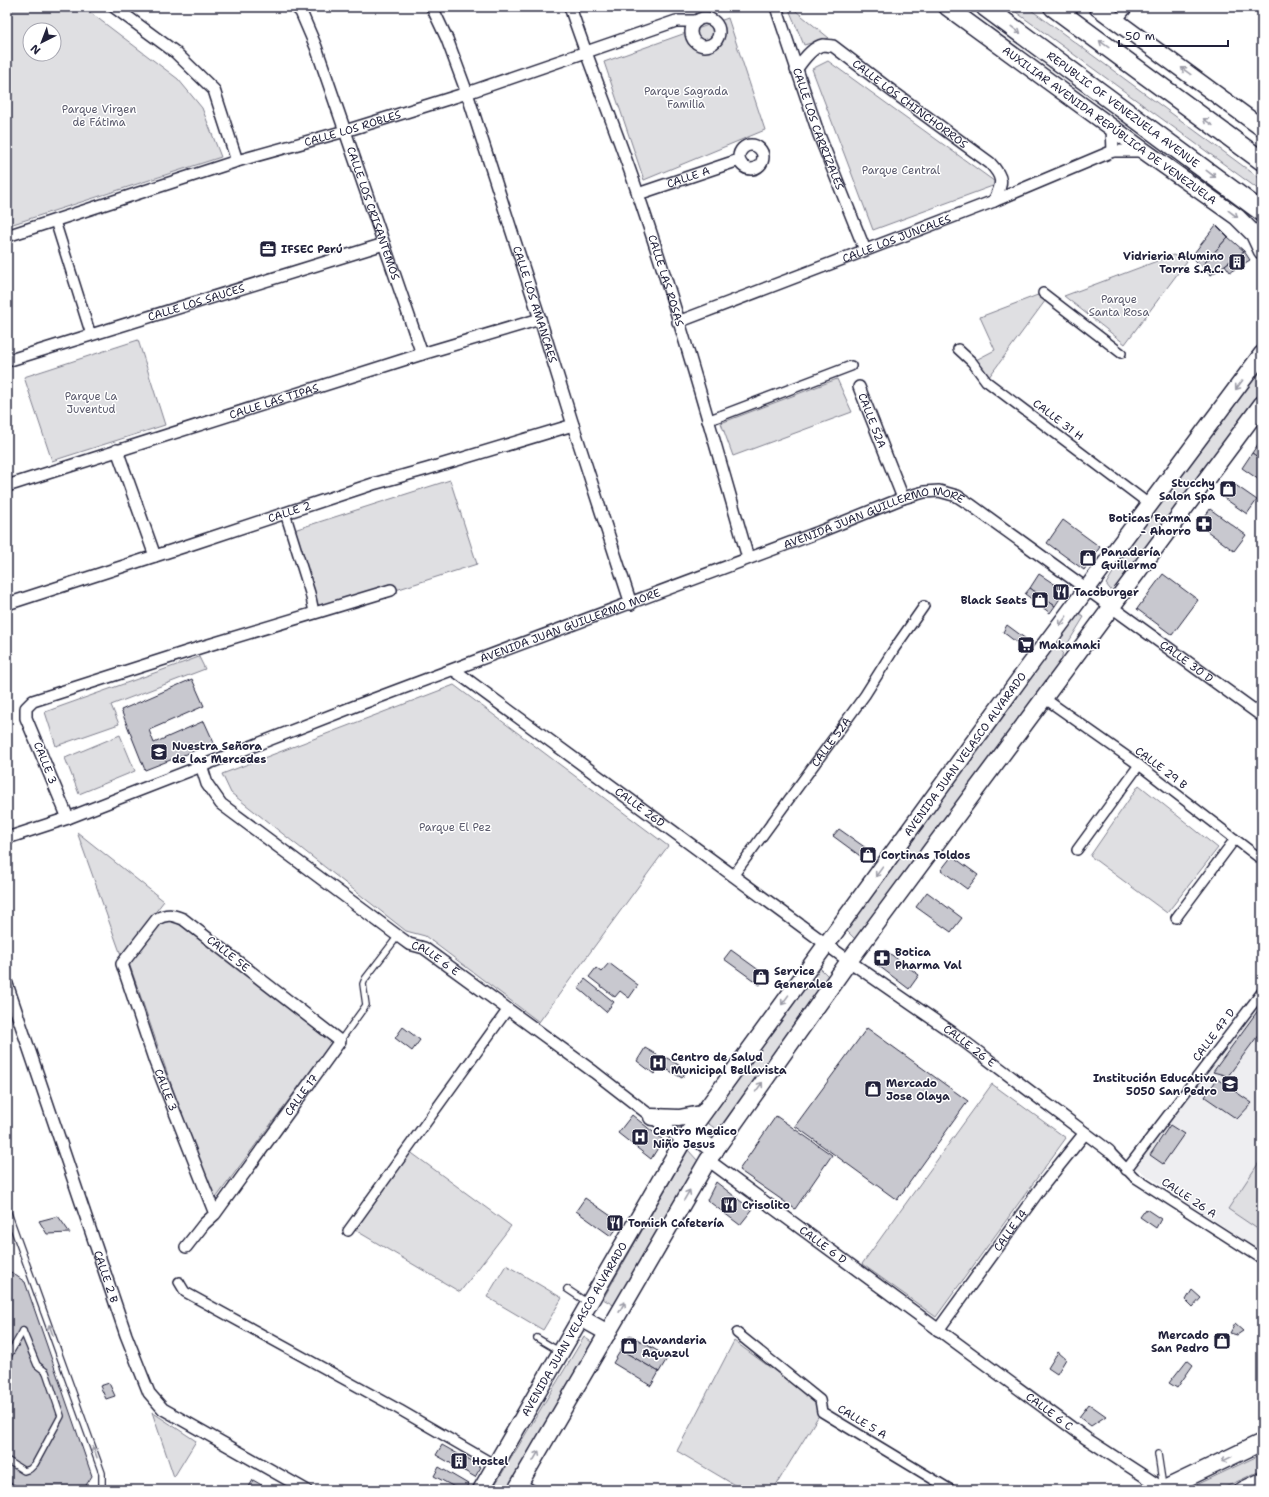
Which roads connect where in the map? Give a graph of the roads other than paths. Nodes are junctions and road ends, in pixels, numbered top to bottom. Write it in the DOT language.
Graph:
graph roads {
  1 [pos="114,7"];
  2 [pos="296,7"];
  3 [pos="432,7"];
  4 [pos="570,7"];
  5 [pos="776,7"];
  6 [pos="947,7"];
  7 [pos="985,7"];
  8 [pos="1053,7"];
  9 [pos="1098,7"];
  10 [pos="1128,7"];
  11 [pos="696,21"];
  12 [pos="1117,21"];
  13 [pos="586,53"];
  14 [pos="796,70"];
  15 [pos="466,93"];
  16 [pos="1112,128"];
  17 [pos="1262,128"];
  18 [pos="345,130"];
  19 [pos="1113,151"];
  20 [pos="1144,151"];
  21 [pos="739,160"];
  22 [pos="237,161"];
  23 [pos="1262,162"];
  24 [pos="638,194"];
  25 [pos="994,201"];
  26 [pos="1262,212"];
  27 [pos="55,221"];
  28 [pos="7,236"];
  29 [pos="384,244"];
  30 [pos="865,250"];
  31 [pos="1262,251"];
  32 [pos="1043,293"];
  33 [pos="540,319"];
  34 [pos="678,322"];
  35 [pos="92,335"];
  36 [pos="958,349"];
  37 [pos="422,354"];
  38 [pos="1121,354"];
  39 [pos="1262,354"];
  40 [pos="7,361"];
  41 [pos="851,366"];
  42 [pos="859,387"];
  43 [pos="1262,404"];
  44 [pos="707,421"];
  45 [pos="573,424"];
  46 [pos="117,450"];
  47 [pos="7,486"];
  48 [pos="903,498"];
  49 [pos="1149,504"];
  50 [pos="285,513"];
  51 [pos="155,556"];
  52 [pos="748,558"];
  53 [pos="391,590"];
  54 [pos="1087,590"];
  55 [pos="7,604"];
  56 [pos="631,604"];
  57 [pos="924,606"];
  58 [pos="1110,607"];
  59 [pos="314,612"];
  60 [pos="454,670"];
  61 [pos="1044,698"];
  62 [pos="1262,716"];
  63 [pos="1139,765"];
  64 [pos="201,766"];
  65 [pos="68,818"];
  66 [pos="7,838"];
  67 [pos="1235,839"];
  68 [pos="1077,850"];
  69 [pos="1262,860"];
  70 [pos="733,876"];
  71 [pos="1176,918"];
  72 [pos="398,936"];
  73 [pos="826,944"];
  74 [pos="849,961"];
  75 [pos="122,964"];
  76 [pos="7,984"];
  77 [pos="1262,992"];
  78 [pos="508,1009"];
  79 [pos="340,1041"];
  80 [pos="701,1114"];
  81 [pos="652,1116"];
  82 [pos="1085,1133"];
  83 [pos="686,1137"];
  84 [pos="1109,1151"];
  85 [pos="711,1155"];
  86 [pos="1126,1170"];
  87 [pos="7,1210"];
  88 [pos="215,1214"];
  89 [pos="348,1231"];
  90 [pos="186,1248"];
  91 [pos="1262,1260"];
  92 [pos="178,1282"];
  93 [pos="567,1288"];
  94 [pos="589,1303"];
  95 [pos="581,1318"];
  96 [pos="938,1330"];
  97 [pos="608,1333"];
  98 [pos="737,1333"];
  99 [pos="537,1338"];
  100 [pos="561,1352"];
  101 [pos="7,1358"];
  102 [pos="1262,1442"];
  103 [pos="1158,1454"];
  104 [pos="7,1460"];
  105 [pos="495,1465"];
  106 [pos="522,1488"];
  107 [pos="102,1490"];
  108 [pos="306,1490"];
  109 [pos="481,1490"];
  110 [pos="951,1490"];
  111 [pos="1163,1490"];
  1 -- 22 [label="street"];
  2 -- 18 [label="street, CALLE LOS CRISANTEMOS"];
  3 -- 15 [label="street, CALLE LOS AMANCAES"];
  4 -- 13 [label="street, CALLE LAS ROSAS"];
  5 -- 14 [label="street, CALLE LOS CARRIZALES"];
  6 -- 16 [label="main road, AUXILIAR AVENIDA REPÚBLICA DE VENEZUELA"];
  7 -- 26 [label="main road, REPUBLIC OF VENEZUELA AVENUE, one-way"];
  23 -- 8 [label="main road, one-way"];
  9 -- 12 [label="main road"];
  10 -- 12 [label="street"];
  11 -- 13 [label="street, CALLE LOS ROBLES"];
  17 -- 12 [label="main road, one-way"];
  13 -- 15 [label="street, CALLE LOS ROBLES"];
  13 -- 24 [label="street, CALLE LAS ROSAS"];
  14 -- 25 [label="street, CALLE LOS CHINCHORROS"];
  14 -- 30 [label="street, CALLE LOS CARRIZALES"];
  15 -- 18 [label="street, CALLE LOS ROBLES"];
  15 -- 33 [label="street, CALLE LOS AMANCAES"];
  16 -- 19 [label="street"];
  16 -- 20 [label="main road, AUXILIAR AVENIDA REPÚBLICA DE VENEZUELA"];
  18 -- 22 [label="street, CALLE LOS ROBLES"];
  18 -- 29 [label="street, CALLE LOS CRISANTEMOS"];
  19 -- 20 [label="street, CALLE LOS JUNCALES"];
  19 -- 25 [label="street, CALLE LOS JUNCALES"];
  20 -- 31 [label="main road, AUXILIAR AVENIDA REPÚBLICA DE VENEZUELA, one-way"];
  21 -- 24 [label="street, CALLE A"];
  22 -- 27 [label="street, CALLE LOS ROBLES"];
  24 -- 34 [label="street, CALLE LAS ROSAS"];
  25 -- 30 [label="street, CALLE LOS JUNCALES"];
  27 -- 28 [label="street, CALLE LOS ROBLES"];
  27 -- 35 [label="street"];
  29 -- 35 [label="street, CALLE LOS SAUCES"];
  29 -- 37 [label="street, CALLE LOS CRISANTEMOS"];
  30 -- 34 [label="street, CALLE LOS JUNCALES"];
  32 -- 38 [label="street"];
  33 -- 37 [label="street, CALLE LAS TIPAS"];
  33 -- 45 [label="street, CALLE LOS AMANCAES"];
  34 -- 44 [label="street, CALLE LAS ROSAS"];
  35 -- 40 [label="street, CALLE LOS SAUCES"];
  36 -- 49 [label="street, CALLE 31 H"];
  37 -- 46 [label="street, CALLE LAS TIPAS"];
  39 -- 49 [label="main road, AVENIDA JUAN VELASCO ALVARADO, one-way"];
  41 -- 44 [label="street"];
  42 -- 48 [label="street, CALLE 52A"];
  43 -- 58 [label="main road"];
  44 -- 52 [label="street, CALLE LAS ROSAS"];
  45 -- 50 [label="street, CALLE 2"];
  45 -- 56 [label="street, CALLE LOS AMANCAES"];
  46 -- 47 [label="street, CALLE LAS TIPAS"];
  46 -- 51 [label="street"];
  48 -- 52 [label="street, AVENIDA JUAN GUILLERMO MORE"];
  48 -- 54 [label="street, AVENIDA JUAN GUILLERMO MORE"];
  49 -- 54 [label="main road, AVENIDA JUAN VELASCO ALVARADO"];
  50 -- 51 [label="street, CALLE 2"];
  50 -- 59 [label="street"];
  51 -- 55 [label="street, CALLE 2"];
  52 -- 56 [label="street, AVENIDA JUAN GUILLERMO MORE"];
  53 -- 59 [label="street"];
  54 -- 58 [label="street, AVENIDA JUAN GUILLERMO MORE"];
  54 -- 73 [label="main road, AVENIDA JUAN VELASCO ALVARADO, one-way"];
  56 -- 60 [label="street, AVENIDA JUAN GUILLERMO MORE"];
  57 -- 70 [label="street, CALLE 52A"];
  58 -- 61 [label="main road"];
  58 -- 62 [label="street, CALLE 30 D"];
  59 -- 65 [label="street, CALLE 3"];
  60 -- 64 [label="street, AVENIDA JUAN GUILLERMO MORE"];
  60 -- 70 [label="street, CALLE 26D"];
  61 -- 63 [label="street, CALLE 29 B"];
  61 -- 74 [label="main road"];
  63 -- 67 [label="street, CALLE 29 B"];
  63 -- 68 [label="street"];
  64 -- 65 [label="street, AVENIDA JUAN GUILLERMO MORE"];
  64 -- 72 [label="street, CALLE 6 E"];
  65 -- 66 [label="street, AVENIDA JUAN GUILLERMO MORE"];
  67 -- 69 [label="street, CALLE 29 B"];
  67 -- 71 [label="street"];
  70 -- 73 [label="street, CALLE 26D"];
  72 -- 78 [label="street, CALLE 6 E"];
  72 -- 79 [label="lane, CALLE 17"];
  73 -- 74 [label="street, CALLE 26 E"];
  73 -- 80 [label="main road, AVENIDA JUAN VELASCO ALVARADO, one-way"];
  74 -- 82 [label="street, CALLE 26 E"];
  85 -- 74 [label="main road, one-way"];
  75 -- 79 [label="street, CALLE 5E"];
  75 -- 88 [label="street, CALLE 3"];
  76 -- 108 [label="street, CALLE 2 B"];
  77 -- 86 [label="street, CALLE 47 D"];
  78 -- 81 [label="street, CALLE 6 E"];
  78 -- 89 [label="street"];
  79 -- 88 [label="street, CALLE 17"];
  80 -- 81 [label="main road"];
  80 -- 83 [label="main road, AVENIDA JUAN VELASCO ALVARADO"];
  81 -- 83 [label="street, CALLE 6 E"];
  82 -- 84 [label="street, CALLE 26 E"];
  82 -- 96 [label="street, CALLE 14"];
  83 -- 85 [label="main road"];
  83 -- 94 [label="main road, AVENIDA JUAN VELASCO ALVARADO"];
  84 -- 86 [label="street, CALLE 26 A"];
  85 -- 96 [label="street, CALLE 6 D"];
  97 -- 85 [label="main road, one-way"];
  86 -- 91 [label="street, CALLE 26 A"];
  107 -- 87 [label="lane, one-way"];
  88 -- 90 [label="street, CALLE 17"];
  92 -- 105 [label="street"];
  93 -- 94 [label="lane"];
  94 -- 95 [label="main road, AVENIDA JUAN VELASCO ALVARADO"];
  95 -- 97 [label="main road"];
  95 -- 100 [label="main road, AVENIDA JUAN VELASCO ALVARADO"];
  96 -- 111 [label="street, CALLE 6 C"];
  106 -- 97 [label="main road, one-way"];
  98 -- 110 [label="street, CALLE 5 A"];
  99 -- 100 [label="lane"];
  100 -- 105 [label="main road, AVENIDA JUAN VELASCO ALVARADO"];
  101 -- 104 [label="lane"];
  102 -- 111 [label="main road, one-way"];
  103 -- 111 [label="lane"];
  105 -- 109 [label="main road, AVENIDA JUAN VELASCO ALVARADO"];
}
